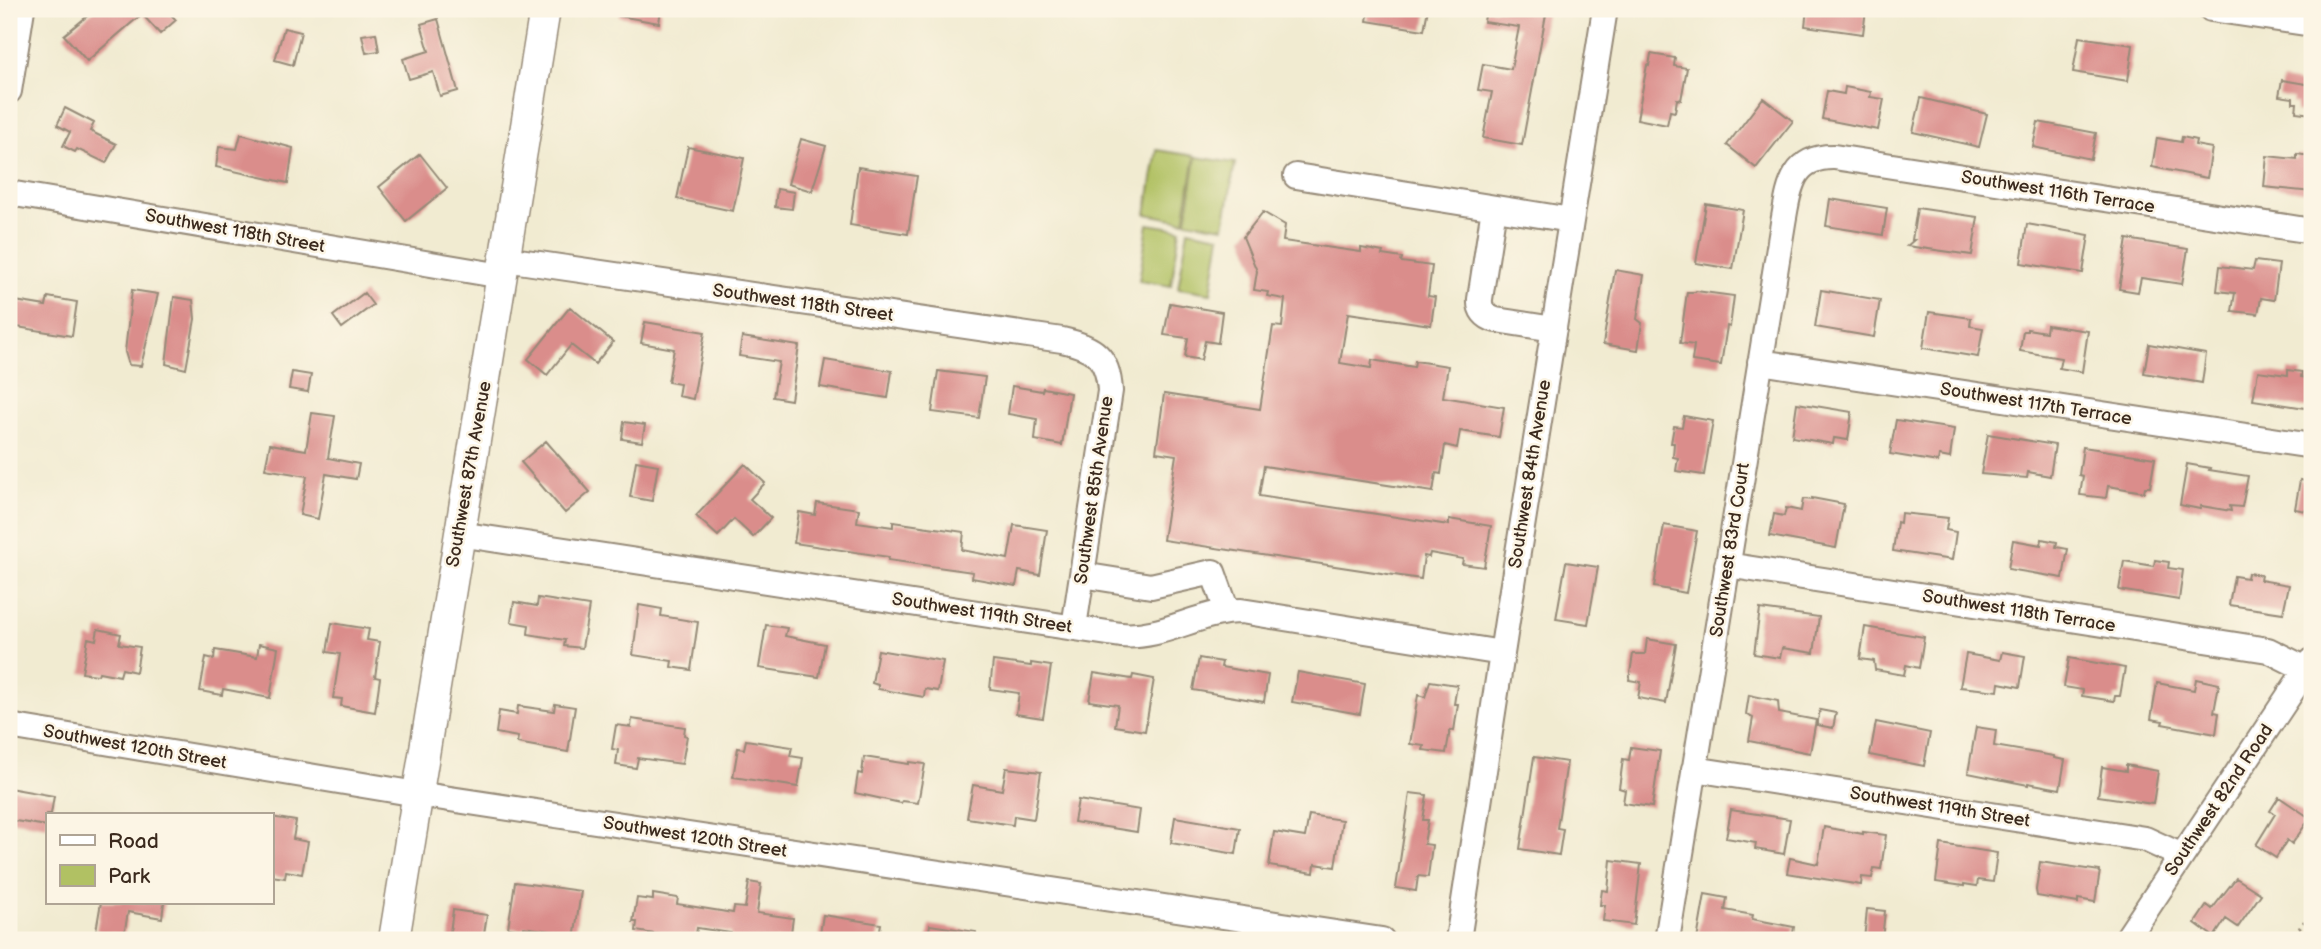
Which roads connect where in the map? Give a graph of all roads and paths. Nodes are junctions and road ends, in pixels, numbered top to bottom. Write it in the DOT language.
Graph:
graph roads {
  1 [pos="22,9"];
  2 [pos="545,9"];
  3 [pos="1605,9"];
  4 [pos="2211,9"];
  5 [pos="2312,24"];
  6 [pos="9,92"];
  7 [pos="1804,165"];
  8 [pos="1296,176"];
  9 [pos="9,193"];
  10 [pos="1494,208"];
  11 [pos="1571,220"];
  12 [pos="2312,231"];
  13 [pos="504,267"];
  14 [pos="1554,329"];
  15 [pos="1098,355"];
  16 [pos="1760,362"];
  17 [pos="2312,446"];
  18 [pos="459,534"];
  19 [pos="1727,565"];
  20 [pos="1082,575"];
  21 [pos="1227,611"];
  22 [pos="1074,627"];
  23 [pos="1502,653"];
  24 [pos="2309,665"];
  25 [pos="9,726"];
  26 [pos="1694,769"];
  27 [pos="417,794"];
  28 [pos="2182,856"];
  29 [pos="2312,911"];
  30 [pos="394,940"];
  31 [pos="1382,940"];
  32 [pos="1458,940"];
  33 [pos="1667,940"];
  34 [pos="2126,940"];
  35 [pos="2291,940"];
  1 -- 6 [label="street"];
  2 -- 13 [label="main road, Southwest 87th Avenue"];
  3 -- 11 [label="street, Southwest 84th Avenue"];
  4 -- 5 [label="street"];
  7 -- 12 [label="street, Southwest 116th Terrace"];
  7 -- 16 [label="street, Southwest 83rd Court"];
  8 -- 10 [label="street"];
  9 -- 13 [label="street, Southwest 118th Street"];
  10 -- 11 [label="street"];
  10 -- 14 [label="street"];
  11 -- 14 [label="street, Southwest 84th Avenue"];
  13 -- 15 [label="street, Southwest 118th Street"];
  13 -- 18 [label="main road, Southwest 87th Avenue"];
  14 -- 23 [label="street, Southwest 84th Avenue"];
  15 -- 20 [label="street, Southwest 85th Avenue"];
  16 -- 17 [label="street, Southwest 117th Terrace"];
  16 -- 19 [label="street, Southwest 83rd Court"];
  18 -- 22 [label="street, Southwest 119th Street"];
  18 -- 27 [label="main road, Southwest 87th Avenue"];
  19 -- 24 [label="street, Southwest 118th Terrace"];
  19 -- 26 [label="street, Southwest 83rd Court"];
  20 -- 21 [label="street"];
  20 -- 22 [label="street, Southwest 85th Avenue"];
  21 -- 22 [label="street, Southwest 119th Street"];
  21 -- 23 [label="street, Southwest 119th Street"];
  23 -- 32 [label="street, Southwest 84th Avenue"];
  24 -- 28 [label="street, Southwest 82nd Road"];
  25 -- 27 [label="street, Southwest 120th Street"];
  26 -- 28 [label="street, Southwest 119th Street"];
  26 -- 33 [label="street, Southwest 83rd Court"];
  27 -- 30 [label="main road, Southwest 87th Avenue"];
  27 -- 31 [label="street, Southwest 120th Street"];
  28 -- 34 [label="street, Southwest 82nd Road"];
  29 -- 35 [label="path"];
}
